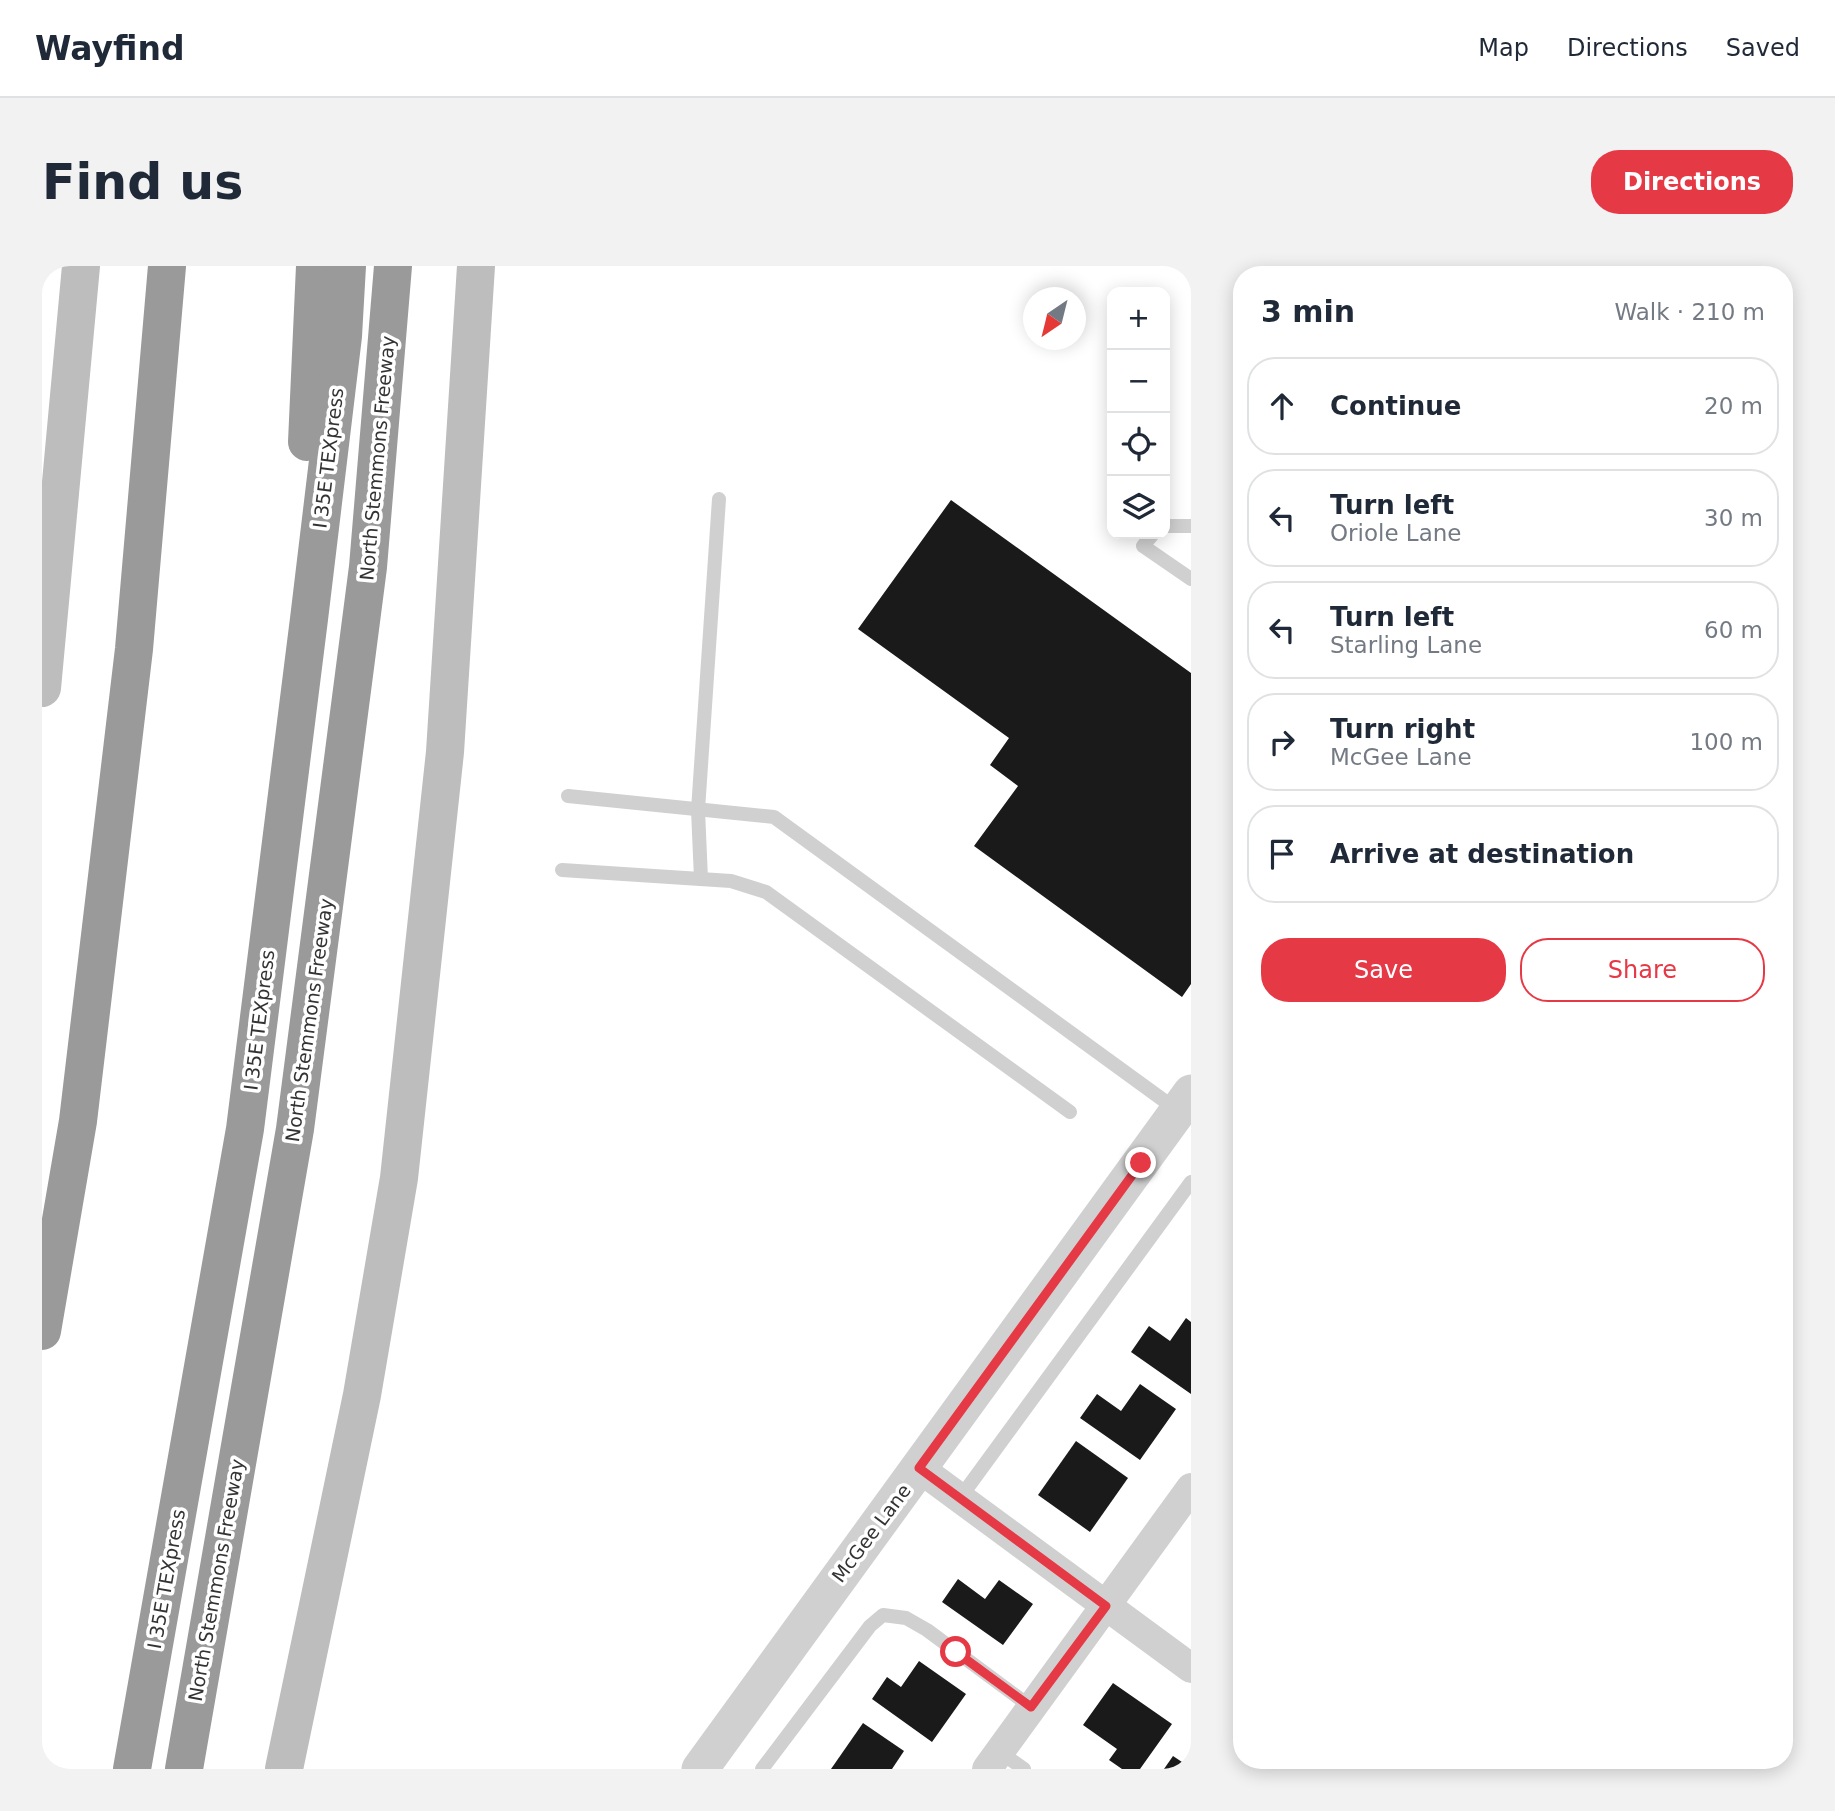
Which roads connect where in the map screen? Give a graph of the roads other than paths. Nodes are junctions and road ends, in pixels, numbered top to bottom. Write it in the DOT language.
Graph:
graph roads {
  1 [pos="81,266"];
  2 [pos="315,266"];
  3 [pos="347,266"];
  4 [pos="393,266"];
  5 [pos="476,266"];
  6 [pos="166,269"];
  7 [pos="719,499"];
  8 [pos="1170,526"];
  9 [pos="1191,526"];
  10 [pos="1148,539"];
  11 [pos="1191,579"];
  12 [pos="309,619"];
  13 [pos="42,688"];
  14 [pos="568,796"];
  15 [pos="698,810"];
  16 [pos="562,870"];
  17 [pos="701,879"];
  18 [pos="1185,1102"];
  19 [pos="1070,1112"];
  20 [pos="1191,1182"];
  21 [pos="42,1331"];
  22 [pos="919,1468"];
  23 [pos="1191,1488"];
  24 [pos="960,1498"];
  25 [pos="1106,1606"];
  26 [pos="1191,1668"];
  27 [pos="1031,1707"];
  28 [pos="1003,1763"];
  29 [pos="132,1769"];
  30 [pos="184,1769"];
  31 [pos="284,1769"];
  32 [pos="700,1769"];
  33 [pos="762,1769"];
  1 -- 13 [label="main road"];
  2 -- 12 [label="highway"];
  3 -- 12 [label="highway, I 35E TEXpress"];
  4 -- 30 [label="highway, North Stemmons Freeway"];
  5 -- 31 [label="main road"];
  6 -- 21 [label="highway"];
  7 -- 15 [label="lane"];
  8 -- 9 [label="lane"];
  10 -- 11 [label="lane"];
  12 -- 29 [label="highway, I 35E TEXpress"];
  14 -- 15 [label="lane"];
  15 -- 17 [label="lane"];
  15 -- 18 [label="lane"];
  16 -- 17 [label="lane"];
  17 -- 19 [label="lane"];
  18 -- 22 [label="street, McGee Lane"];
  20 -- 24 [label="lane"];
  22 -- 24 [label="street"];
  22 -- 32 [label="street, McGee Lane"];
  23 -- 25 [label="street"];
  24 -- 25 [label="street"];
  25 -- 26 [label="street"];
  25 -- 27 [label="street"];
  27 -- 28 [label="street"];
  27 -- 33 [label="lane"];
}
